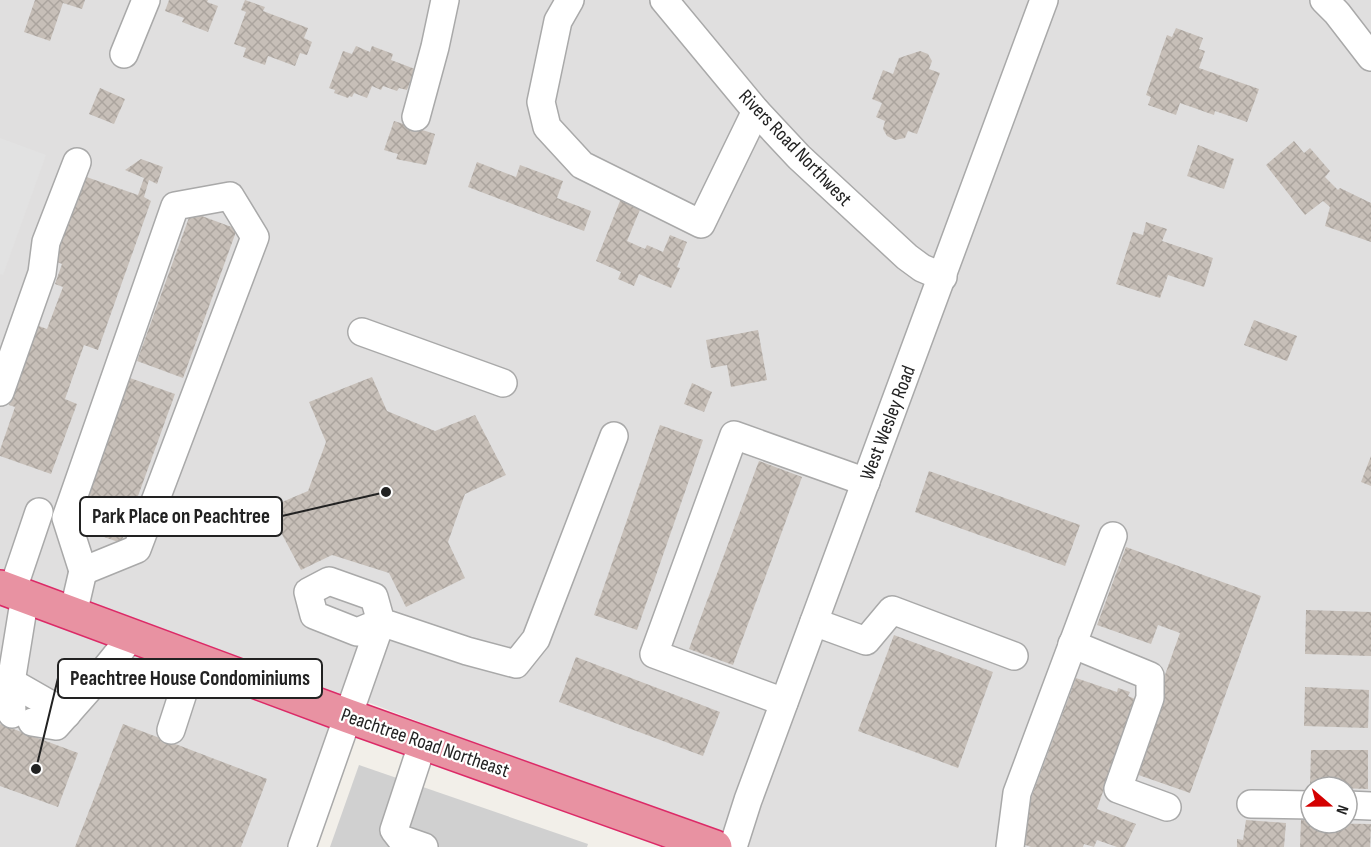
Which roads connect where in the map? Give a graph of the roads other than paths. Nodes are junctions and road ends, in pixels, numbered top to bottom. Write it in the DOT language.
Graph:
graph roads {
  1 [pos="146,0"];
  2 [pos="445,0"];
  3 [pos="570,0"];
  4 [pos="664,0"];
  5 [pos="1044,0"];
  6 [pos="1324,0"];
  7 [pos="124,54"];
  8 [pos="1371,57"];
  9 [pos="756,111"];
  10 [pos="416,117"];
  11 [pos="77,162"];
  12 [pos="943,276"];
  13 [pos="362,332"];
  14 [pos="503,383"];
  15 [pos="0,392"];
  16 [pos="614,436"];
  17 [pos="866,482"];
  18 [pos="39,512"];
  19 [pos="1113,536"];
  20 [pos="83,571"];
  21 [pos="12,592"];
  22 [pos="73,614"];
  23 [pos="814,622"];
  24 [pos="132,636"];
  25 [pos="1072,644"];
  26 [pos="1014,656"];
  27 [pos="194,659"];
  28 [pos="11,682"];
  29 [pos="784,702"];
  30 [pos="67,714"];
  31 [pos="348,716"];
  32 [pos="171,730"];
  33 [pos="423,742"];
  34 [pos="1251,804"];
  35 [pos="1299,805"];
  36 [pos="1167,807"];
  37 [pos="302,847"];
  38 [pos="424,847"];
  39 [pos="715,847"];
  40 [pos="733,847"];
  41 [pos="1010,847"];
  1 -- 7 [label="street"];
  2 -- 10 [label="street"];
  3 -- 9 [label="street"];
  4 -- 9 [label="street, Rivers Road Northwest"];
  5 -- 12 [label="street, West Wesley Road"];
  6 -- 8 [label="street"];
  9 -- 12 [label="street, Rivers Road Northwest"];
  11 -- 15 [label="street"];
  12 -- 17 [label="street, West Wesley Road"];
  13 -- 14 [label="street"];
  16 -- 31 [label="street"];
  17 -- 23 [label="street, West Wesley Road"];
  17 -- 29 [label="street"];
  18 -- 21 [label="street"];
  19 -- 25 [label="street"];
  20 -- 20 [label="street"];
  20 -- 22 [label="street"];
  21 -- 22 [label="highway, Peachtree Road Northeast"];
  21 -- 28 [label="street"];
  22 -- 24 [label="highway, Peachtree Road Northeast"];
  23 -- 26 [label="street"];
  23 -- 29 [label="street, West Wesley Road"];
  24 -- 27 [label="highway, Peachtree Road Northeast"];
  24 -- 30 [label="street"];
  25 -- 36 [label="street"];
  25 -- 41 [label="street"];
  27 -- 31 [label="highway, Peachtree Road Northeast"];
  27 -- 32 [label="street"];
  28 -- 30 [label="street"];
  28 -- 30 [label="street"];
  29 -- 40 [label="street, West Wesley Road"];
  31 -- 33 [label="highway, Peachtree Road Northeast"];
  31 -- 37 [label="street"];
  33 -- 38 [label="street"];
  33 -- 39 [label="highway, Peachtree Road Northeast"];
  34 -- 35 [label="street"];
}
